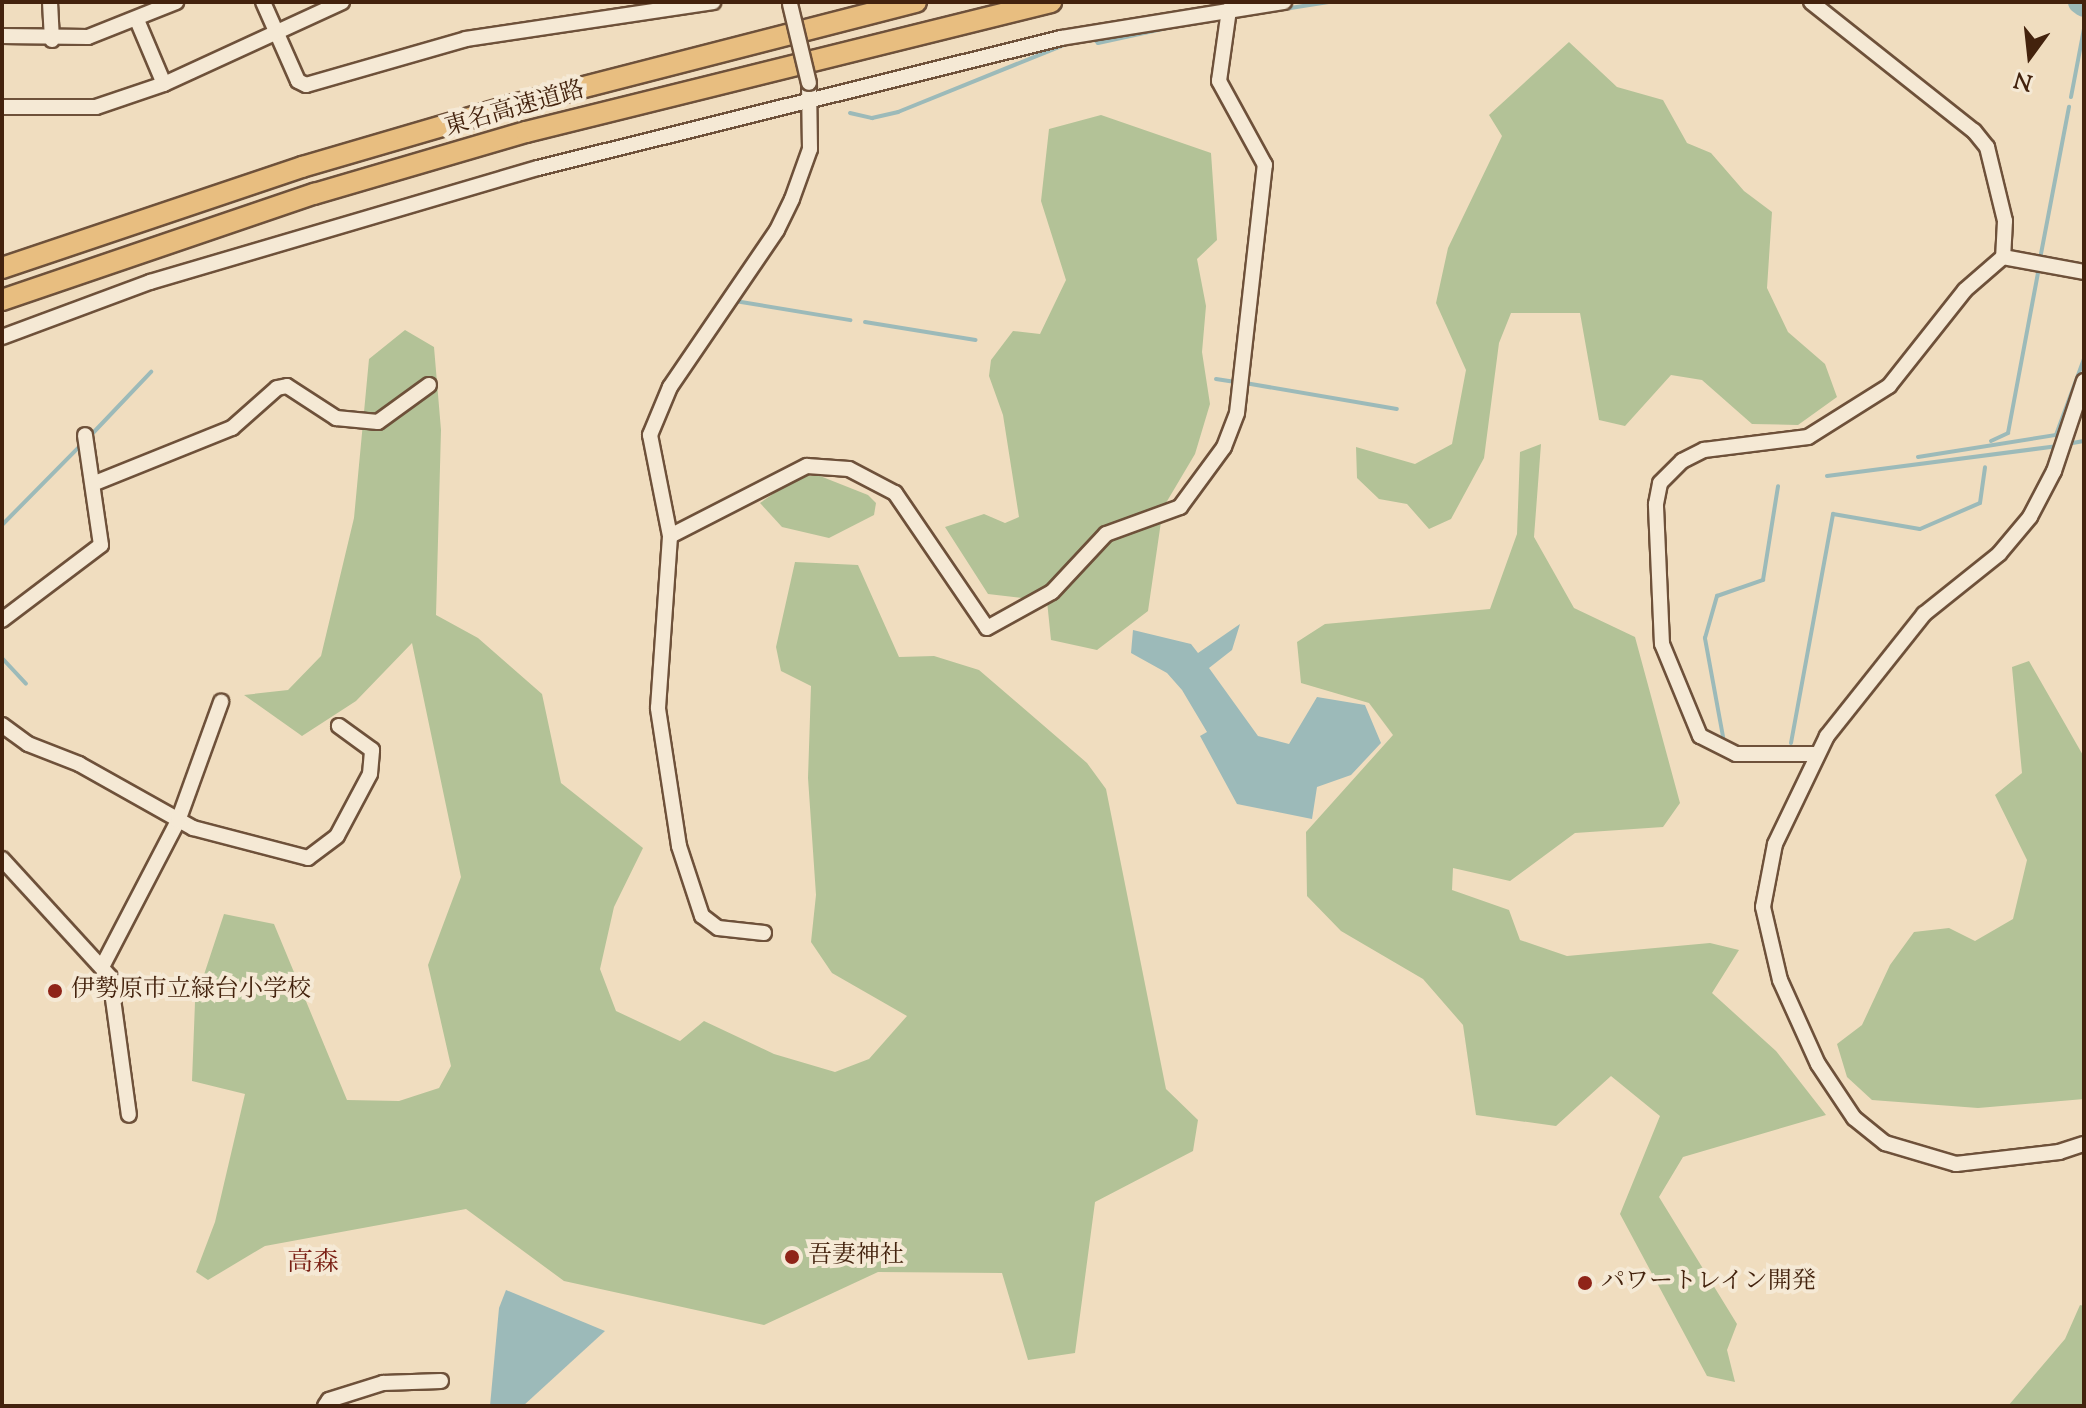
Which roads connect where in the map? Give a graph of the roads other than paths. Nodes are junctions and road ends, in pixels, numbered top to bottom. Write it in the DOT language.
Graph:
graph roads {
  1 [pos="50,2"];
  2 [pos="176,2"];
  3 [pos="263,2"];
  4 [pos="342,2"];
  5 [pos="713,2"];
  6 [pos="916,2"];
  7 [pos="1051,2"];
  8 [pos="1284,2"];
  9 [pos="1811,2"];
  10 [pos="790,3"];
  11 [pos="1192,9"];
  12 [pos="1229,10"];
  13 [pos="137,20"];
  14 [pos="277,33"];
  15 [pos="2,36"];
  16 [pos="52,40"];
  17 [pos="164,84"];
  18 [pos="813,102"];
  19 [pos="2,107"];
  20 [pos="2003,257"];
  21 [pos="2,268"];
  22 [pos="2084,272"];
  23 [pos="2,300"];
  24 [pos="2,337"];
  25 [pos="2084,381"];
  26 [pos="429,385"];
  27 [pos="85,435"];
  28 [pos="95,483"];
  29 [pos="670,536"];
  30 [pos="2,620"];
  31 [pos="221,702"];
  32 [pos="2,725"];
  33 [pos="339,726"];
  34 [pos="1817,754"];
  35 [pos="178,821"];
  36 [pos="2,859"];
  37 [pos="764,933"];
  38 [pos="103,965"];
  39 [pos="129,1115"];
  40 [pos="2084,1144"];
  41 [pos="441,1381"];
  42 [pos="325,1406"];
  1 -- 16 [label="street"];
  2 -- 13 [label="street"];
  3 -- 14 [label="street"];
  4 -- 14 [label="street"];
  5 -- 14 [label="street"];
  6 -- 21 [label="highway, 東名高速道路"];
  7 -- 23 [label="highway, 東名高速道路"];
  8 -- 12 [label="street"];
  9 -- 20 [label="street"];
  10 -- 18 [label="street, bridge"];
  11 -- 12 [label="street"];
  11 -- 18 [label="street"];
  12 -- 29 [label="street"];
  13 -- 16 [label="street"];
  13 -- 17 [label="street"];
  14 -- 17 [label="street"];
  15 -- 16 [label="street"];
  17 -- 19 [label="street"];
  18 -- 24 [label="street"];
  18 -- 29 [label="street"];
  20 -- 22 [label="street"];
  20 -- 34 [label="street"];
  25 -- 34 [label="street"];
  26 -- 28 [label="street"];
  27 -- 28 [label="street"];
  28 -- 30 [label="street"];
  29 -- 37 [label="street"];
  31 -- 35 [label="street"];
  32 -- 35 [label="street"];
  33 -- 35 [label="street"];
  34 -- 40 [label="street"];
  35 -- 38 [label="street"];
  36 -- 38 [label="street"];
  38 -- 39 [label="street"];
  41 -- 42 [label="street"];
}
